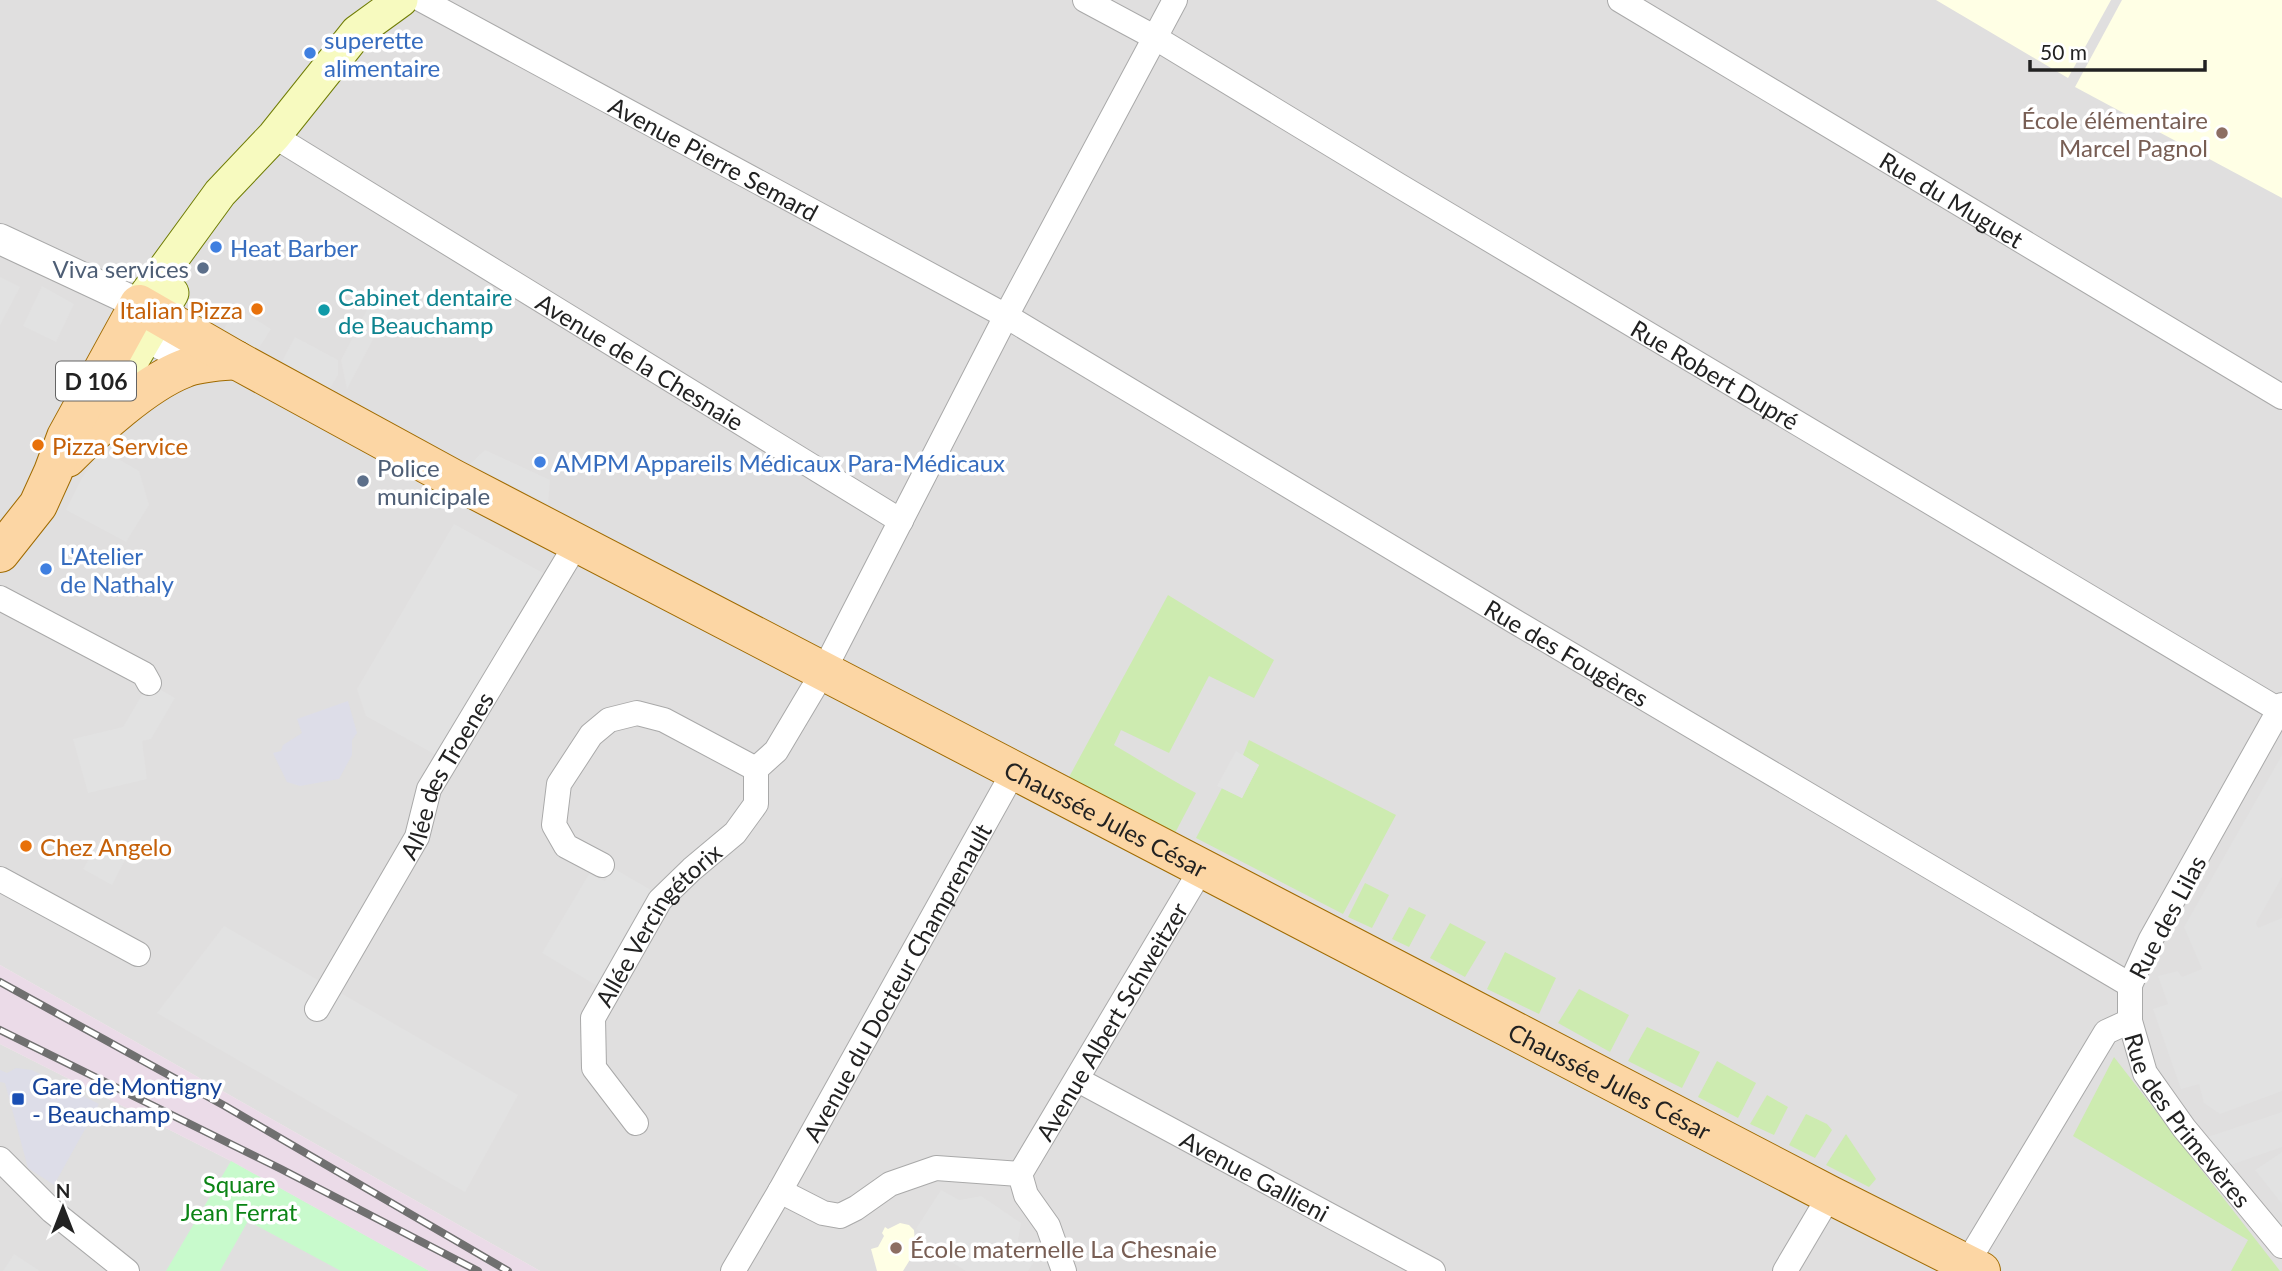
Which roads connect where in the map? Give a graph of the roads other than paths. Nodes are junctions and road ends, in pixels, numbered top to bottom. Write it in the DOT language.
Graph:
graph roads {
  1 [pos="1086,0"];
  2 [pos="1175,0"];
  3 [pos="1620,0"];
  4 [pos="398,1"];
  5 [pos="360,16"];
  6 [pos="1154,37"];
  7 [pos="274,136"];
  8 [pos="0,239"];
  9 [pos="180,282"];
  10 [pos="1006,316"];
  11 [pos="142,320"];
  12 [pos="197,351"];
  13 [pos="2282,397"];
  14 [pos="86,439"];
  15 [pos="53,472"];
  16 [pos="901,521"];
  17 [pos="577,543"];
  18 [pos="0,553"];
  19 [pos="0,598"];
  20 [pos="823,672"];
  21 [pos="149,683"];
  22 [pos="2281,707"];
  23 [pos="756,769"];
  24 [pos="1014,771"];
  25 [pos="602,865"];
  26 [pos="1202,868"];
  27 [pos="0,879"];
  28 [pos="138,954"];
  29 [pos="2130,985"];
  30 [pos="317,1009"];
  31 [pos="2130,1021"];
  32 [pos="1077,1080"];
  33 [pos="636,1123"];
  34 [pos="0,1159"];
  35 [pos="1020,1174"];
  36 [pos="780,1191"];
  37 [pos="1830,1195"];
  38 [pos="2282,1246"];
  39 [pos="1974,1267"];
  40 [pos="127,1271"];
  41 [pos="733,1271"];
  42 [pos="1064,1271"];
  43 [pos="1433,1271"];
  44 [pos="1785,1271"];
  1 -- 6 [label="street, Rue Robert Dupré"];
  2 -- 6 [label="street"];
  3 -- 13 [label="street, Rue du Muguet"];
  4 -- 5 [label="main road, D 106"];
  4 -- 10 [label="street, Avenue Pierre Semard"];
  5 -- 7 [label="main road, D 106"];
  6 -- 10 [label="street"];
  6 -- 22 [label="street, Rue Robert Dupré"];
  7 -- 9 [label="main road, D 106"];
  7 -- 11 [label="main road, D 106"];
  7 -- 16 [label="street, Avenue de la Chesnaie"];
  8 -- 11 [label="street"];
  9 -- 11 [label="main road, D 106"];
  9 -- 12 [label="main road"];
  10 -- 16 [label="street"];
  10 -- 29 [label="street, Rue des Fougères"];
  11 -- 12 [label="main road"];
  11 -- 14 [label="main road, D 106"];
  11 -- 15 [label="main road, D 106"];
  12 -- 14 [label="main road, Chaussée Jules César"];
  12 -- 17 [label="main road, Chaussée Jules César"];
  14 -- 15 [label="main road, D 106"];
  15 -- 18 [label="main road, D 106"];
  16 -- 20 [label="street"];
  17 -- 20 [label="main road, Chaussée Jules César"];
  17 -- 30 [label="street, Allée des Troenes"];
  19 -- 21 [label="street"];
  20 -- 23 [label="street"];
  20 -- 24 [label="main road, Chaussée Jules César"];
  22 -- 29 [label="street, Rue des Lilas"];
  23 -- 25 [label="street"];
  23 -- 33 [label="street, Allée Vercingétorix"];
  24 -- 26 [label="main road, Chaussée Jules César"];
  24 -- 36 [label="street, Avenue du Docteur Champrenault"];
  26 -- 32 [label="street, Avenue Albert Schweitzer"];
  26 -- 37 [label="main road, Chaussée Jules César"];
  27 -- 28 [label="street"];
  29 -- 31 [label="street, Rue des Lilas"];
  31 -- 38 [label="street, Rue des Primevères"];
  31 -- 39 [label="street"];
  32 -- 35 [label="street, Avenue Albert Schweitzer"];
  32 -- 43 [label="street, Avenue Gallieni"];
  34 -- 40 [label="street"];
  35 -- 36 [label="street"];
  35 -- 42 [label="street"];
  36 -- 41 [label="street, Avenue du Docteur Champrenault"];
  37 -- 39 [label="main road, Chaussée Jules César"];
  37 -- 44 [label="street"];
}
